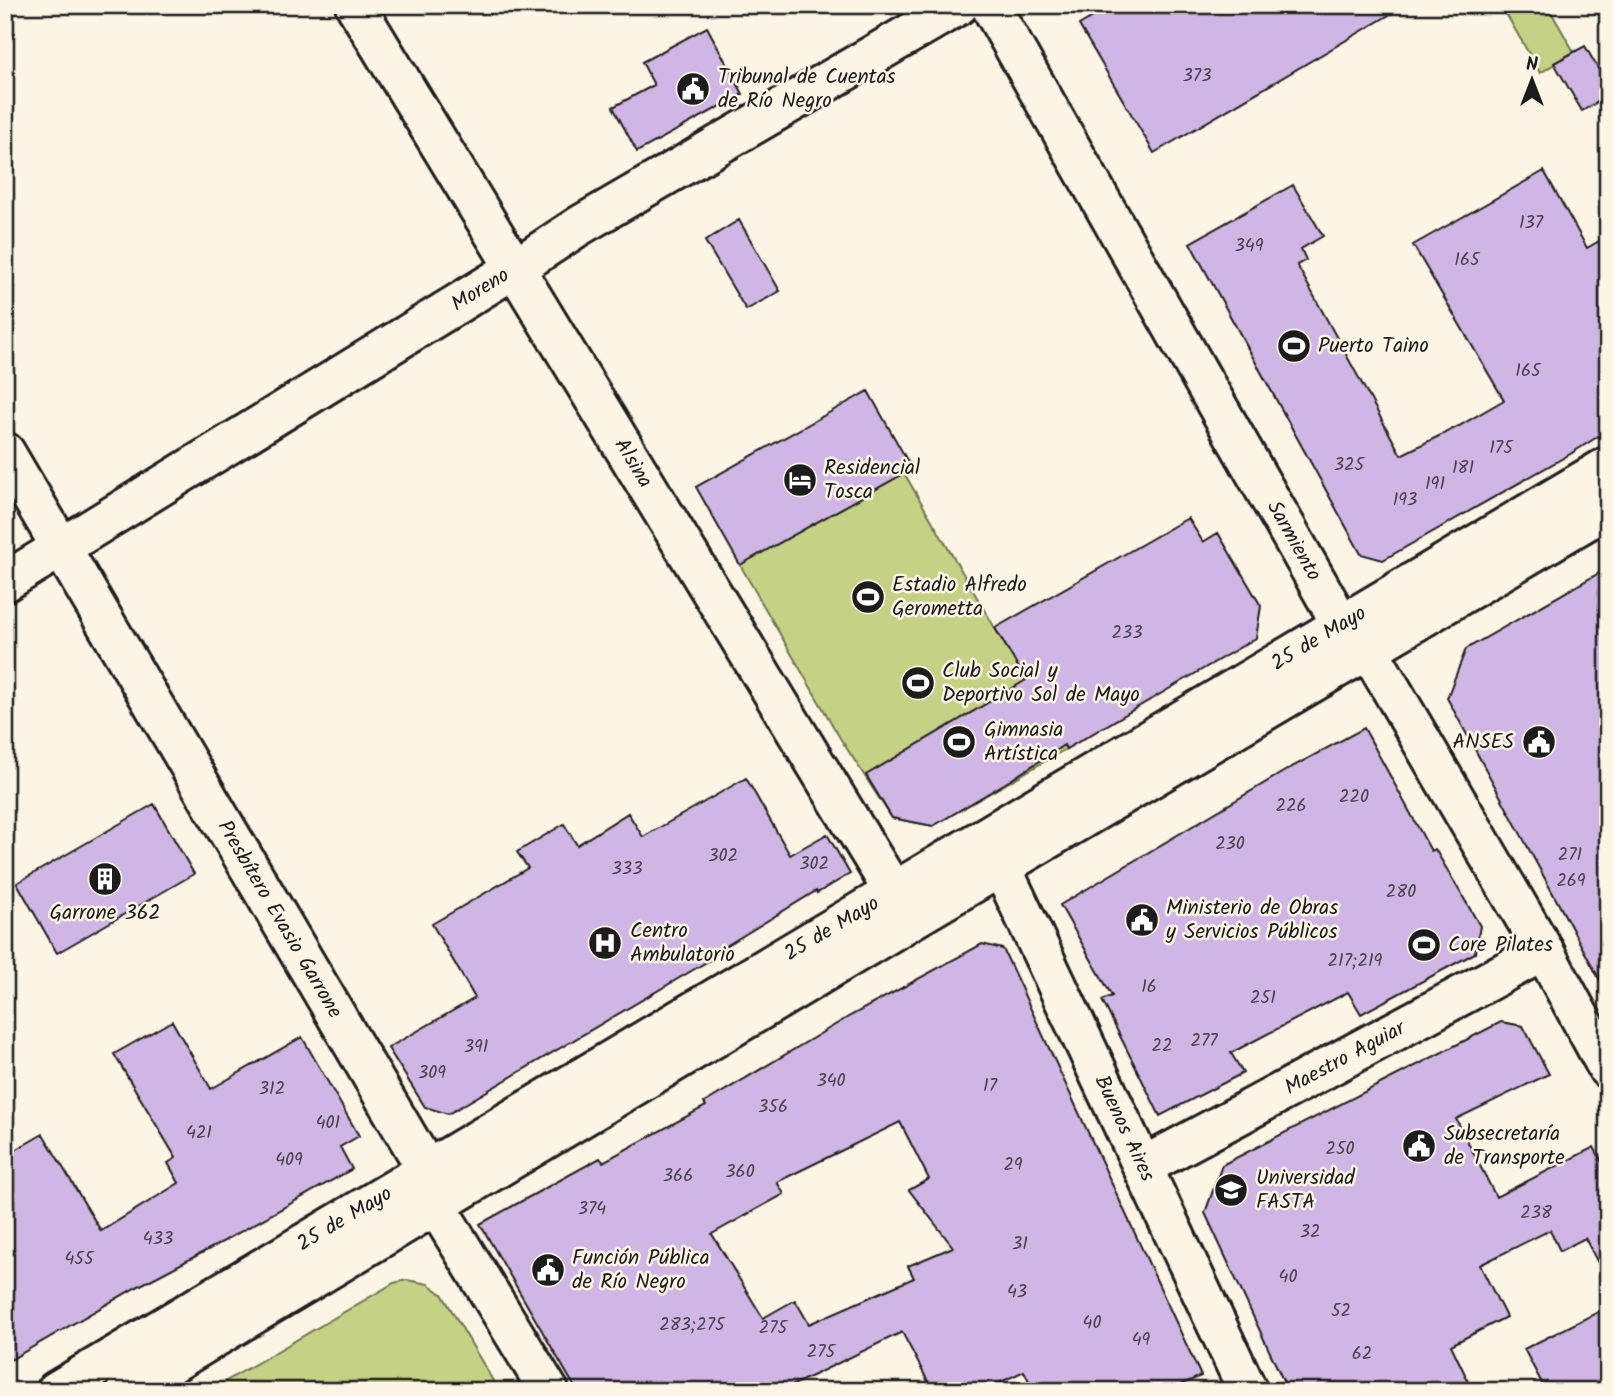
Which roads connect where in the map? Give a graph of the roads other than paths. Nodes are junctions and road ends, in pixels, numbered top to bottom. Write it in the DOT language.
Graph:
graph roads {
  1 [pos="355,5"];
  2 [pos="959,5"];
  3 [pos="990,5"];
  4 [pos="514,269"];
  5 [pos="5,452"];
  6 [pos="1608,467"];
  7 [pos="1608,508"];
  8 [pos="62,549"];
  9 [pos="5,582"];
  10 [pos="1355,636"];
  11 [pos="1000,866"];
  12 [pos="901,906"];
  13 [pos="1544,951"];
  14 [pos="1608,1069"];
  15 [pos="1144,1166"];
  16 [pos="431,1187"];
  17 [pos="56,1391"];
  18 [pos="126,1391"];
  19 [pos="549,1391"];
  20 [pos="1248,1391"];
  1 -- 4 [label="street, Alsina"];
  2 -- 4 [label="street, Moreno"];
  3 -- 10 [label="street, Sarmiento"];
  4 -- 8 [label="street, Moreno"];
  4 -- 12 [label="street, Alsina"];
  5 -- 8 [label="street, Presbítero Evasio Garrone"];
  6 -- 10 [label="street, 25 de Mayo"];
  7 -- 10 [label="street, 25 de Mayo"];
  8 -- 9 [label="street, Moreno"];
  8 -- 16 [label="street, Presbítero Evasio Garrone"];
  10 -- 11 [label="street, 25 de Mayo"];
  10 -- 12 [label="street, 25 de Mayo"];
  10 -- 13 [label="street, Sarmiento"];
  11 -- 12 [label="street, 25 de Mayo"];
  11 -- 15 [label="street, Buenos Aires"];
  12 -- 16 [label="street, 25 de Mayo"];
  13 -- 14 [label="street, Sarmiento"];
  13 -- 15 [label="street, Maestro Aguiar"];
  15 -- 20 [label="street, Buenos Aires"];
  16 -- 17 [label="street, 25 de Mayo"];
  16 -- 18 [label="street, 25 de Mayo"];
  16 -- 19 [label="street, Presbítero Evasio Garrone"];
}
